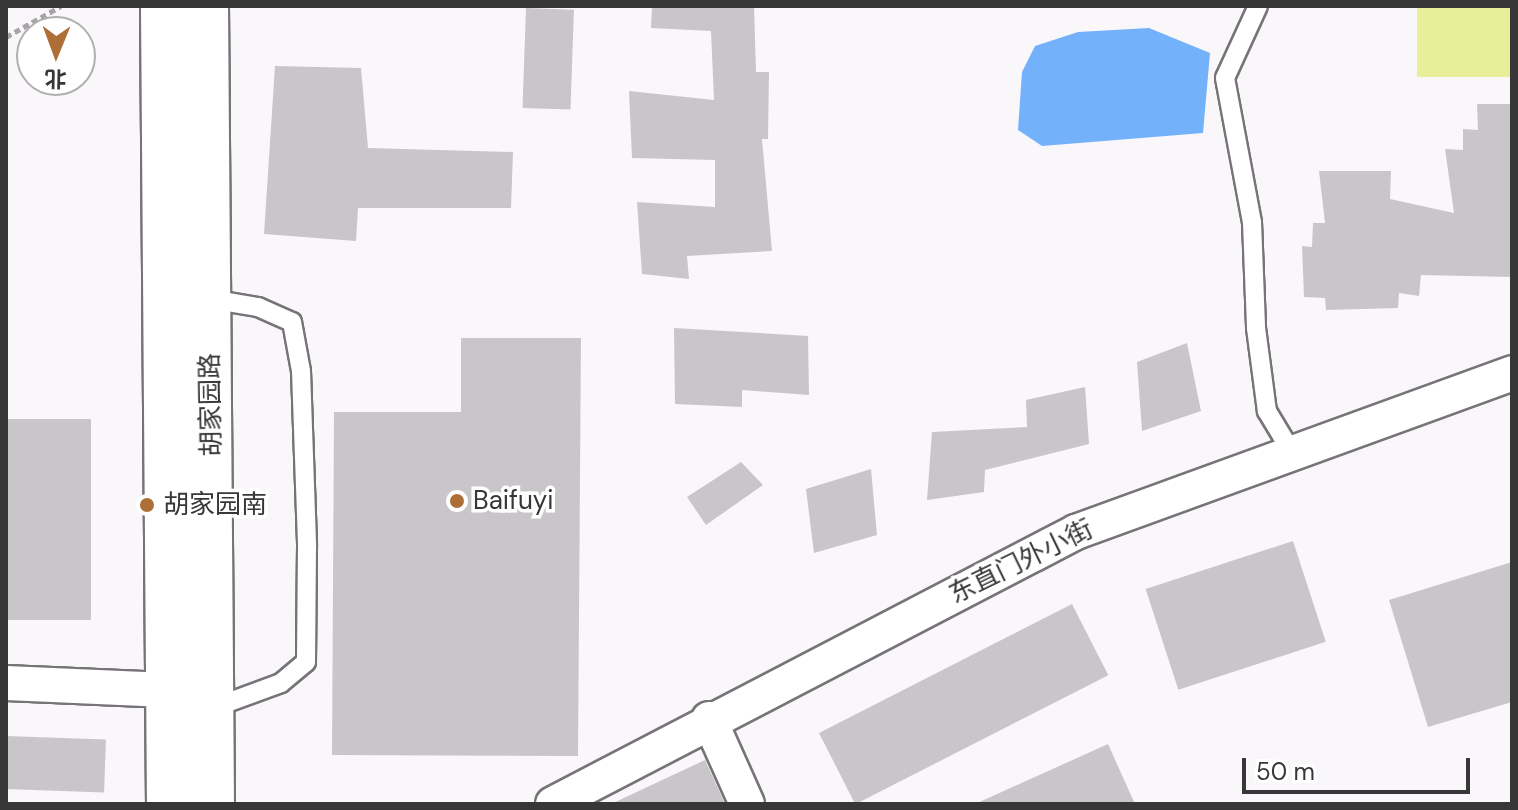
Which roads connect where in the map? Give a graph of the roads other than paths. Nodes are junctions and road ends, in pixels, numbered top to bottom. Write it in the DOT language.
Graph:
graph roads {
  1 [pos="163,6"];
  2 [pos="206,6"];
  3 [pos="1258,6"];
  4 [pos="210,299"];
  5 [pos="1512,373"];
  6 [pos="1294,456"];
  7 [pos="6,683"];
  8 [pos="167,690"];
  9 [pos="213,708"];
  10 [pos="709,719"];
  11 [pos="169,804"];
  12 [pos="212,804"];
  13 [pos="553,804"];
  14 [pos="747,804"];
  1 -- 8 [label="street, 胡家园路"];
  2 -- 4 [label="street, 胡家园路"];
  3 -- 6 [label="lane"];
  4 -- 9 [label="street, 胡家园路"];
  4 -- 9 [label="lane"];
  5 -- 6 [label="street, 东直门外小街"];
  6 -- 10 [label="street, 东直门外小街"];
  7 -- 8 [label="street"];
  8 -- 11 [label="street, 胡家园路"];
  9 -- 12 [label="street, 胡家园路"];
  10 -- 13 [label="street, 东直门外小街"];
  10 -- 14 [label="street"];
}
